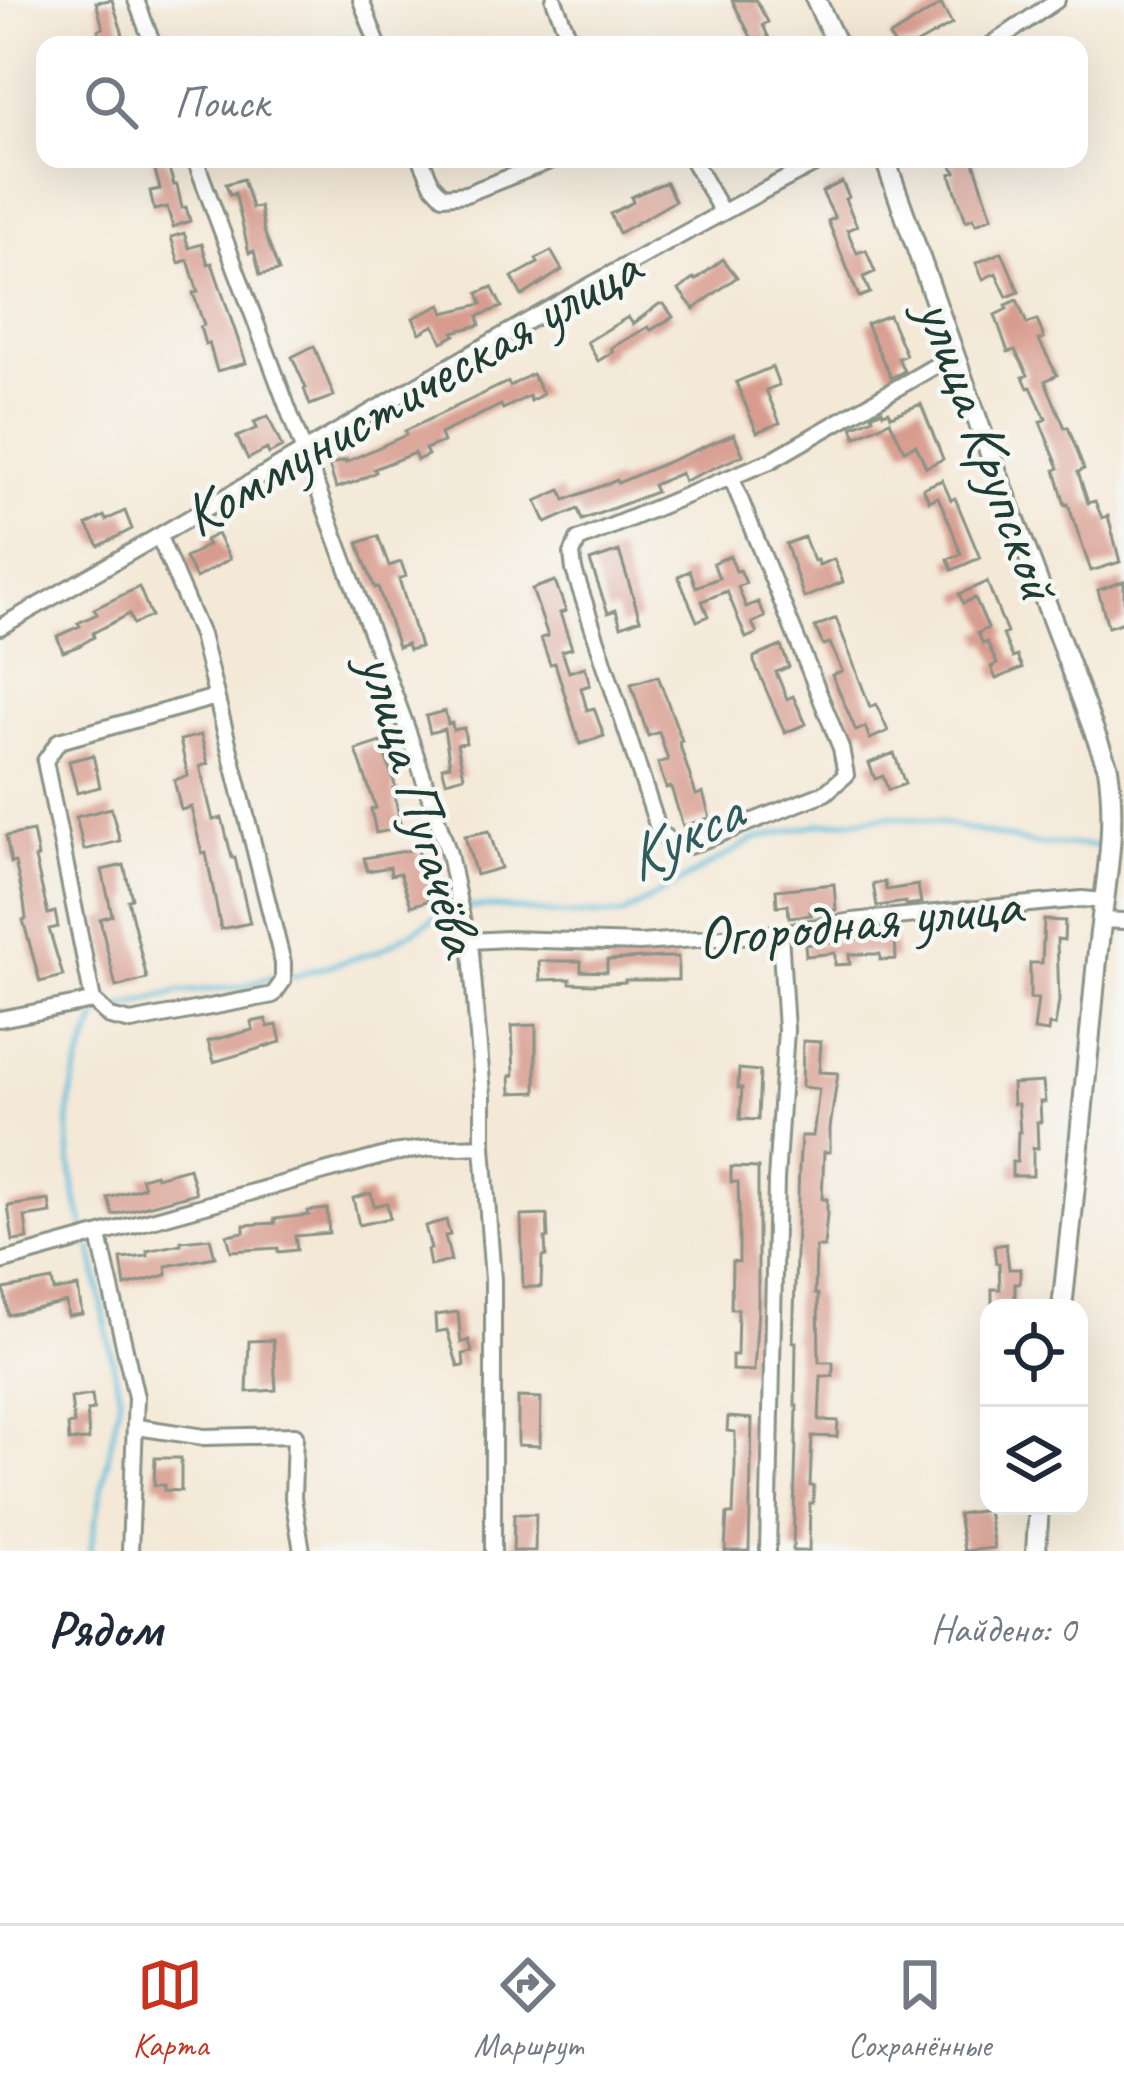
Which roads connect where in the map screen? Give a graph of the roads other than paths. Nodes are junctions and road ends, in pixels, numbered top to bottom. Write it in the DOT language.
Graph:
graph roads {
  1 [pos="136,0"];
  2 [pos="361,0"];
  3 [pos="554,0"];
  4 [pos="816,0"];
  5 [pos="1057,0"];
  6 [pos="150,36"];
  7 [pos="375,36"];
  8 [pos="568,36"];
  9 [pos="833,36"];
  10 [pos="1005,36"];
  11 [pos="198,168"];
  12 [pos="425,168"];
  13 [pos="532,168"];
  14 [pos="697,168"];
  15 [pos="807,168"];
  16 [pos="887,168"];
  17 [pos="722,212"];
  18 [pos="956,357"];
  19 [pos="302,450"];
  20 [pos="732,479"];
  21 [pos="159,537"];
  22 [pos="0,627"];
  23 [pos="216,697"];
  24 [pos="1102,910"];
  25 [pos="1124,921"];
  26 [pos="780,933"];
  27 [pos="470,941"];
  28 [pos="93,1001"];
  29 [pos="0,1018"];
  30 [pos="483,1146"];
  31 [pos="99,1236"];
  32 [pos="0,1262"];
  33 [pos="1063,1299"];
  34 [pos="137,1426"];
  35 [pos="1038,1515"];
  36 [pos="130,1551"];
  37 [pos="302,1551"];
  38 [pos="494,1551"];
  39 [pos="768,1551"];
  40 [pos="1036,1551"];
  1 -- 6 [label="street"];
  2 -- 7 [label="street"];
  3 -- 8 [label="street"];
  4 -- 9 [label="street"];
  5 -- 10 [label="street"];
  11 -- 19 [label="street, улица Пугачёва"];
  12 -- 13 [label="street"];
  14 -- 17 [label="street"];
  15 -- 17 [label="street, Коммунистическая улица"];
  16 -- 18 [label="street, улица Крупской"];
  17 -- 19 [label="street, Коммунистическая улица"];
  18 -- 20 [label="street"];
  18 -- 24 [label="street, улица Крупской"];
  19 -- 21 [label="street, Коммунистическая улица"];
  19 -- 27 [label="street, улица Пугачёва"];
  20 -- 20 [label="street"];
  21 -- 22 [label="street, Коммунистическая улица"];
  21 -- 23 [label="street"];
  23 -- 28 [label="street"];
  23 -- 28 [label="street"];
  24 -- 25 [label="street, Огородная улица"];
  24 -- 26 [label="street, Огородная улица"];
  24 -- 33 [label="street, улица Крупской"];
  26 -- 27 [label="street, Огородная улица"];
  26 -- 39 [label="street"];
  27 -- 30 [label="street, улица Пугачёва"];
  28 -- 29 [label="street"];
  30 -- 31 [label="street"];
  30 -- 38 [label="street, улица Пугачёва"];
  31 -- 32 [label="street"];
  31 -- 34 [label="street"];
  34 -- 36 [label="street"];
  34 -- 37 [label="street"];
  35 -- 40 [label="street"];
}
